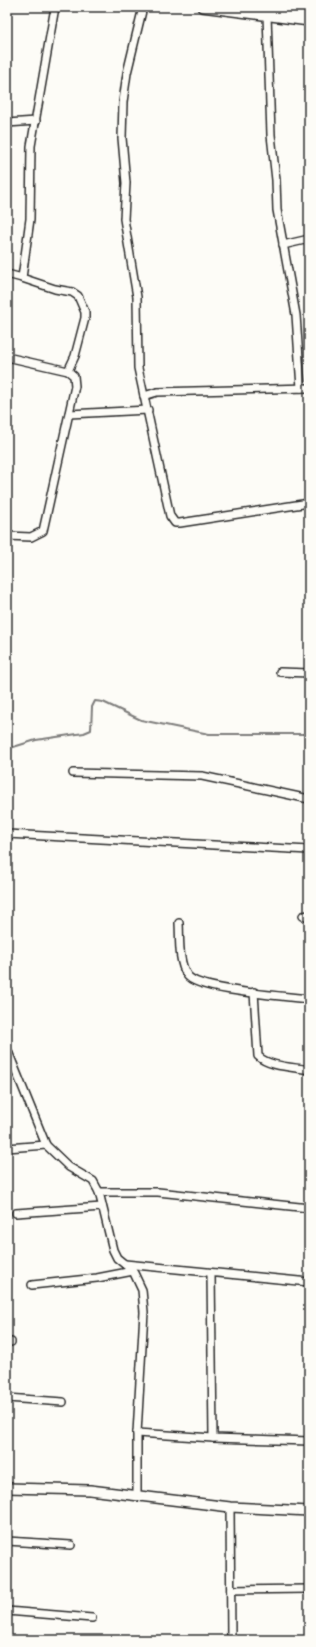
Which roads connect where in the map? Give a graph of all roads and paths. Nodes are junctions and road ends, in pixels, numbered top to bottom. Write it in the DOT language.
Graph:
graph roads {
  1 [pos="55,7"];
  2 [pos="142,7"];
  3 [pos="202,7"];
  4 [pos="255,7"];
  5 [pos="309,13"];
  6 [pos="267,16"];
  7 [pos="309,21"];
  8 [pos="36,121"];
  9 [pos="7,123"];
  10 [pos="309,239"];
  11 [pos="283,245"];
  12 [pos="7,274"];
  13 [pos="22,278"];
  14 [pos="7,357"];
  15 [pos="68,371"];
  16 [pos="301,388"];
  17 [pos="309,388"];
  18 [pos="144,396"];
  19 [pos="148,410"];
  20 [pos="69,414"];
  21 [pos="309,503"];
  22 [pos="7,536"];
  23 [pos="280,672"];
  24 [pos="309,673"];
  25 [pos="73,773"];
  26 [pos="309,800"];
  27 [pos="7,834"];
  28 [pos="309,850"];
  29 [pos="179,923"];
  30 [pos="254,992"];
  31 [pos="309,999"];
  32 [pos="7,1049"];
  33 [pos="309,1070"];
  34 [pos="46,1145"];
  35 [pos="7,1148"];
  36 [pos="98,1192"];
  37 [pos="102,1206"];
  38 [pos="309,1208"];
  39 [pos="16,1213"];
  40 [pos="124,1264"];
  41 [pos="133,1271"];
  42 [pos="211,1274"];
  43 [pos="309,1282"];
  44 [pos="32,1285"];
  45 [pos="7,1398"];
  46 [pos="63,1402"];
  47 [pos="137,1433"];
  48 [pos="213,1438"];
  49 [pos="309,1441"];
  50 [pos="7,1488"];
  51 [pos="137,1495"];
  52 [pos="230,1507"];
  53 [pos="309,1511"];
  54 [pos="7,1541"];
  55 [pos="71,1545"];
  56 [pos="309,1589"];
  57 [pos="231,1590"];
  58 [pos="7,1611"];
  59 [pos="92,1618"];
  60 [pos="231,1640"];
  1 -- 8 [label="street"];
  2 -- 18 [label="street"];
  3 -- 6 [label="street"];
  4 -- 5 [label="street"];
  6 -- 7 [label="street"];
  6 -- 11 [label="street"];
  8 -- 9 [label="street"];
  8 -- 13 [label="street"];
  10 -- 11 [label="street"];
  11 -- 16 [label="street"];
  12 -- 13 [label="street"];
  13 -- 15 [label="street"];
  14 -- 15 [label="street"];
  15 -- 20 [label="street"];
  16 -- 17 [label="street"];
  16 -- 18 [label="street"];
  18 -- 19 [label="street"];
  19 -- 20 [label="street"];
  19 -- 21 [label="street"];
  20 -- 22 [label="street"];
  23 -- 24 [label="street"];
  25 -- 26 [label="street"];
  27 -- 28 [label="street"];
  29 -- 30 [label="street"];
  30 -- 31 [label="street"];
  30 -- 33 [label="street"];
  32 -- 34 [label="street"];
  34 -- 35 [label="street"];
  34 -- 36 [label="street"];
  36 -- 37 [label="street"];
  36 -- 38 [label="street"];
  37 -- 39 [label="street"];
  37 -- 40 [label="street"];
  40 -- 41 [label="street"];
  40 -- 42 [label="street"];
  41 -- 44 [label="street"];
  41 -- 47 [label="street"];
  42 -- 43 [label="street"];
  42 -- 48 [label="street"];
  45 -- 46 [label="street"];
  47 -- 48 [label="street"];
  47 -- 51 [label="street"];
  48 -- 49 [label="street"];
  50 -- 51 [label="street"];
  51 -- 52 [label="street"];
  52 -- 53 [label="street"];
  52 -- 57 [label="street"];
  54 -- 55 [label="street"];
  56 -- 57 [label="street"];
  57 -- 60 [label="street"];
  58 -- 59 [label="street"];
}
